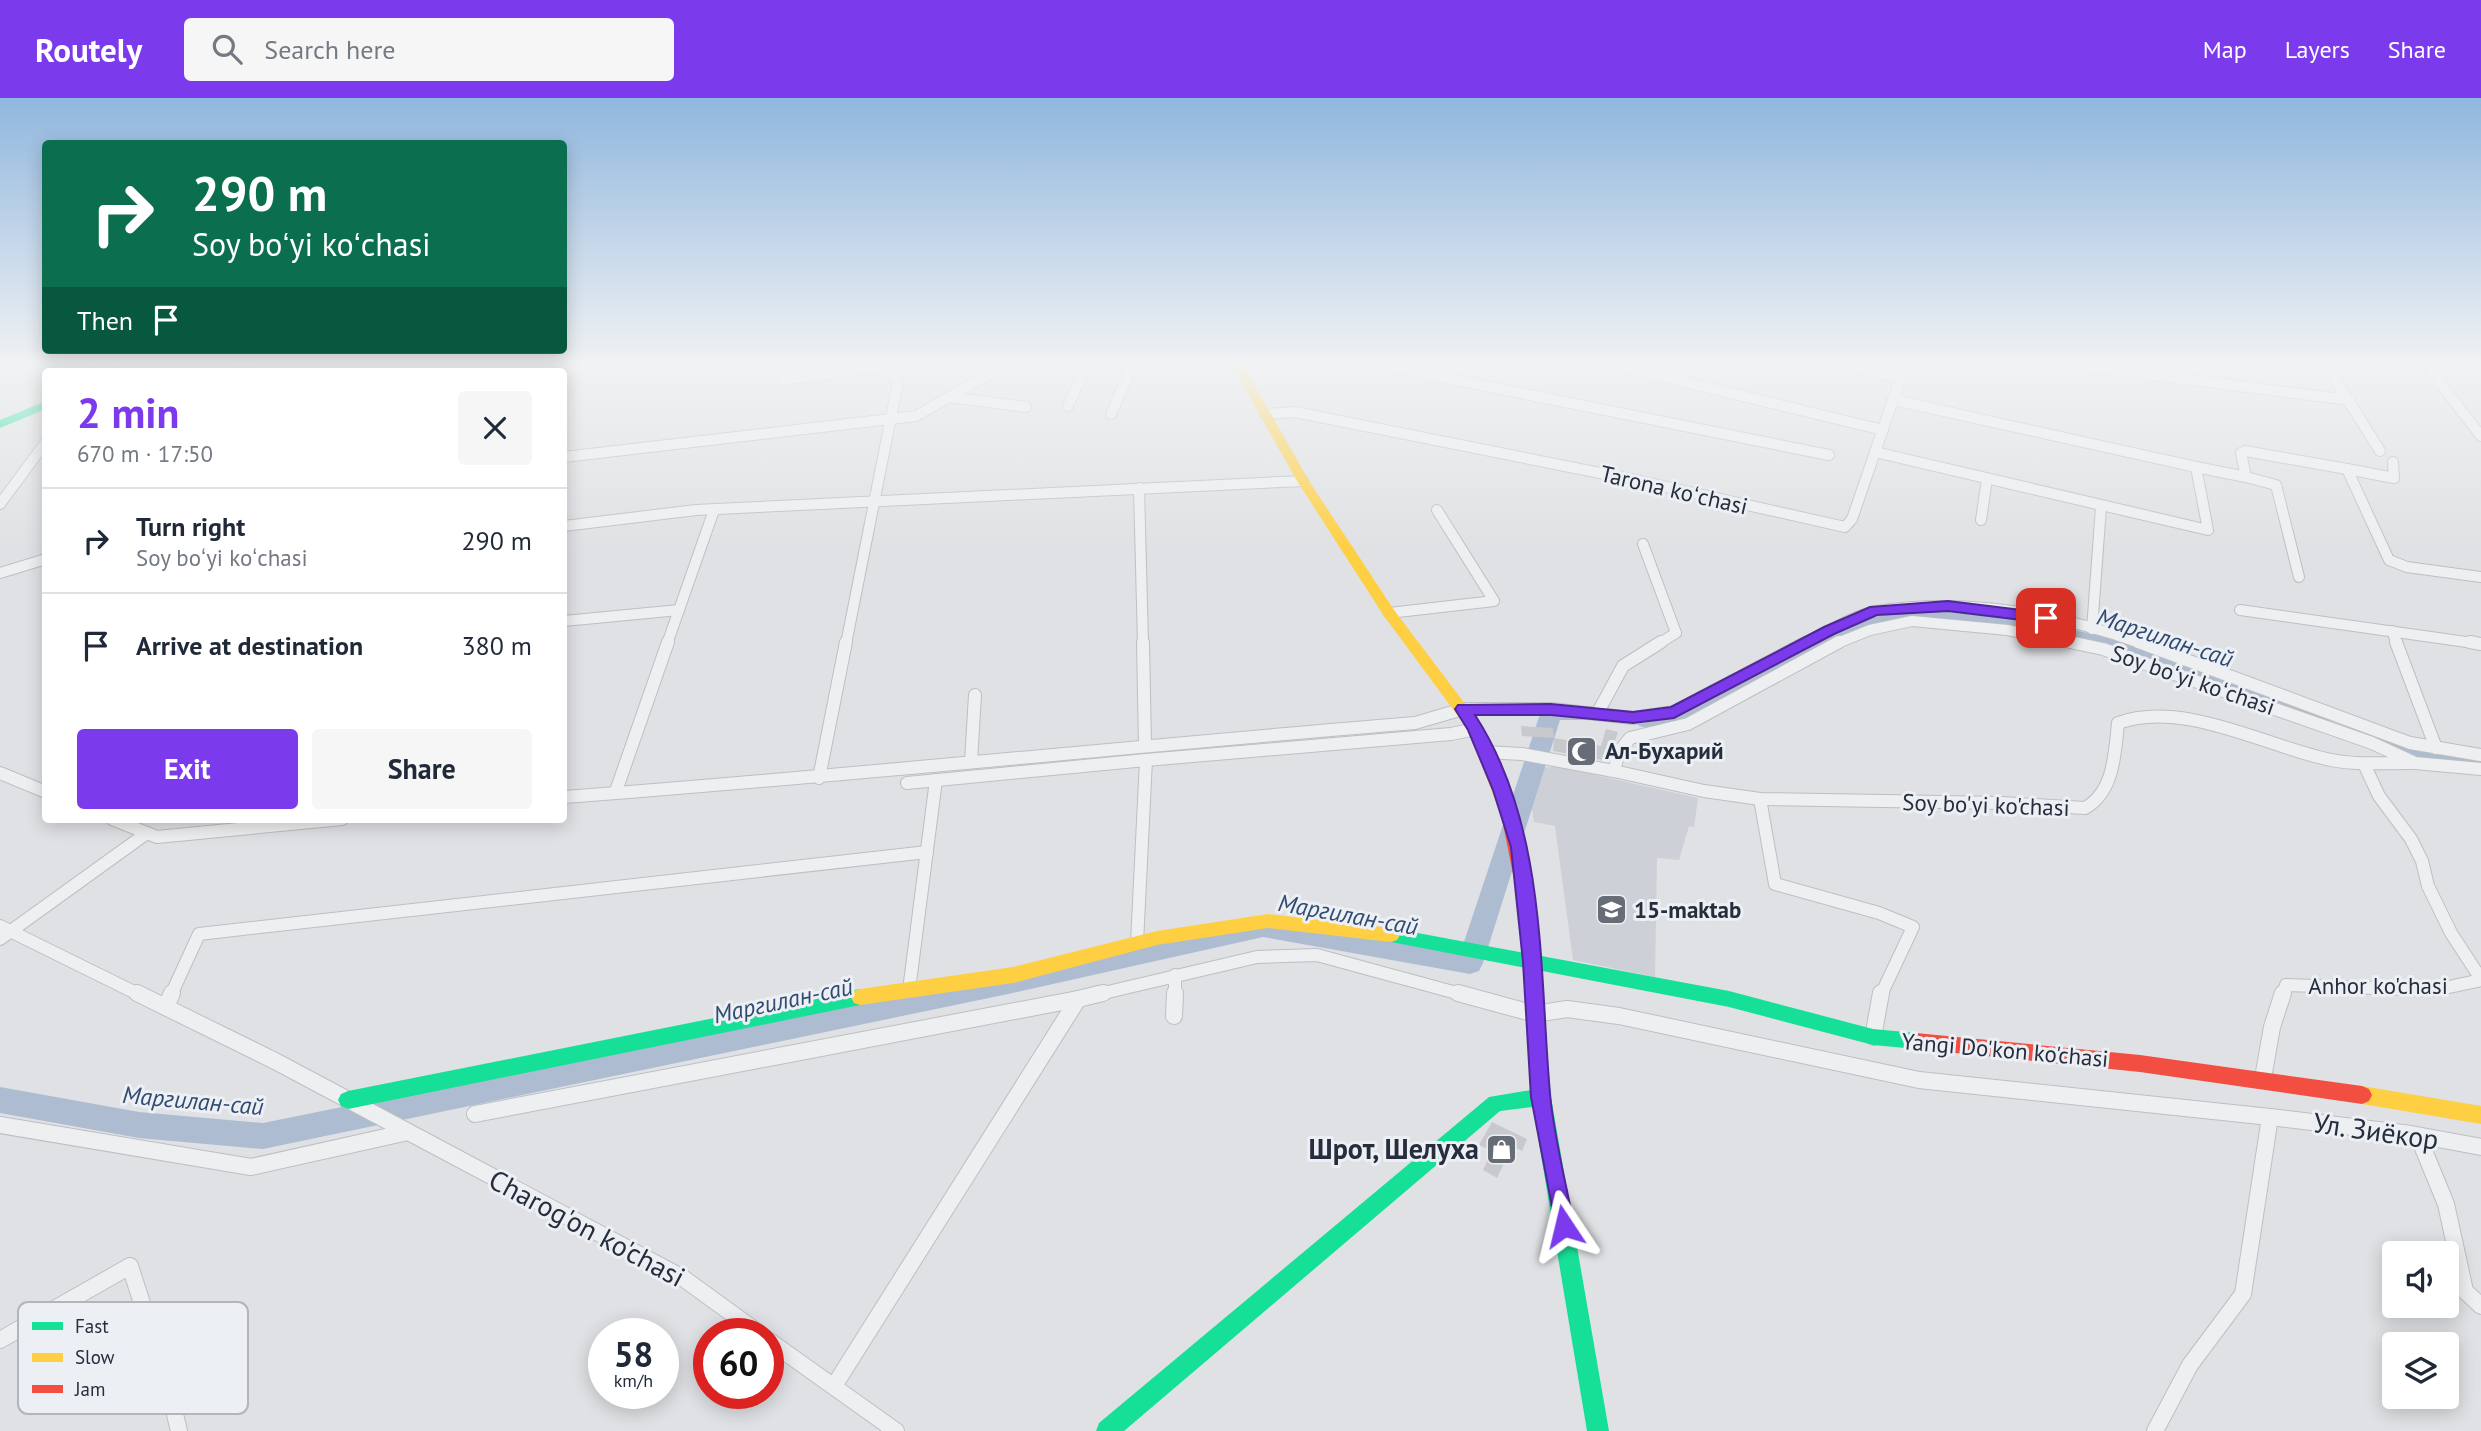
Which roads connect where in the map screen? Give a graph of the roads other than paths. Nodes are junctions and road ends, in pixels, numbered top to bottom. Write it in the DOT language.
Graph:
graph roads {
  1 [pos="862,424"];
  2 [pos="890,424"];
  3 [pos="1271,424"];
  4 [pos="1356,424"];
  5 [pos="1679,424"];
  6 [pos="1859,424"];
  7 [pos="1885,424"];
  8 [pos="2003,424"];
  9 [pos="2364,424"];
  10 [pos="1883,430"];
  11 [pos="42,447"];
  12 [pos="2380,451"];
  13 [pos="1875,452"];
  14 [pos="1829,454"];
  15 [pos="567,457"];
  16 [pos="2393,462"];
  17 [pos="2196,467"];
  18 [pos="2347,469"];
  19 [pos="2246,477"];
  20 [pos="1987,479"];
  21 [pos="1303,481"];
  22 [pos="1139,488"];
  23 [pos="874,502"];
  24 [pos="0,503"];
  25 [pos="2101,506"];
  26 [pos="713,510"];
  27 [pos="1437,510"];
  28 [pos="1981,520"];
  29 [pos="567,526"];
  30 [pos="1643,544"];
  31 [pos="42,560"];
  32 [pos="0,573"];
  33 [pos="2299,577"];
  34 [pos="2481,577"];
  35 [pos="679,610"];
  36 [pos="2240,611"];
  37 [pos="1389,613"];
  38 [pos="567,621"];
  39 [pos="2092,629"];
  40 [pos="2392,631"];
  41 [pos="2481,644"];
  42 [pos="975,695"];
  43 [pos="1463,709"];
  44 [pos="1597,714"];
  45 [pos="1476,729"];
  46 [pos="1145,746"];
  47 [pos="2436,748"];
  48 [pos="1485,752"];
  49 [pos="1522,754"];
  50 [pos="2481,755"];
  51 [pos="1550,759"];
  52 [pos="1146,761"];
  53 [pos="971,762"];
  54 [pos="2415,763"];
  55 [pos="2364,764"];
  56 [pos="2481,769"];
  57 [pos="1614,771"];
  58 [pos="0,773"];
  59 [pos="820,778"];
  60 [pos="936,780"];
  61 [pos="908,783"];
  62 [pos="42,790"];
  63 [pos="616,791"];
  64 [pos="567,797"];
  65 [pos="1760,799"];
  66 [pos="122,823"];
  67 [pos="301,823"];
  68 [pos="147,833"];
  69 [pos="927,852"];
  70 [pos="3,932"];
  71 [pos="1137,943"];
  72 [pos="1532,962"];
  73 [pos="1175,975"];
  74 [pos="2481,979"];
  75 [pos="908,990"];
  76 [pos="1078,999"];
  77 [pos="166,1007"];
  78 [pos="1535,1014"];
  79 [pos="1174,1016"];
  80 [pos="1873,1037"];
  81 [pos="2263,1078"];
  82 [pos="1541,1097"];
  83 [pos="348,1100"];
  84 [pos="475,1114"];
  85 [pos="2481,1115"];
  86 [pos="2270,1117"];
  87 [pos="0,1125"];
  88 [pos="408,1132"];
  89 [pos="2418,1136"];
  90 [pos="2481,1147"];
  91 [pos="66,1302"];
  92 [pos="142,1302"];
  93 [pos="2481,1306"];
  94 [pos="738,1318"];
  95 [pos="18,1329"];
  96 [pos="0,1339"];
  97 [pos="784,1351"];
  98 [pos="834,1387"];
  99 [pos="896,1431"];
  100 [pos="1107,1431"];
  101 [pos="1598,1431"];
  102 [pos="2155,1431"];
  1 -- 15 [label="street"];
  2 -- 23 [label="street"];
  3 -- 21 [label="street"];
  4 -- 13 [label="street, Tarona koʻchasi"];
  5 -- 14 [label="street"];
  6 -- 10 [label="street"];
  7 -- 10 [label="street"];
  8 -- 17 [label="street"];
  9 -- 12 [label="street"];
  10 -- 13 [label="street"];
  11 -- 24 [label="street"];
  13 -- 20 [label="street"];
  16 -- 18 [label="street"];
  17 -- 19 [label="street"];
  17 -- 25 [label="street"];
  18 -- 19 [label="street"];
  18 -- 34 [label="street"];
  19 -- 33 [label="street"];
  20 -- 25 [label="street"];
  20 -- 28 [label="street"];
  21 -- 22 [label="street"];
  21 -- 37 [label="street"];
  22 -- 23 [label="street"];
  22 -- 46 [label="street"];
  23 -- 26 [label="street"];
  23 -- 59 [label="street"];
  25 -- 39 [label="street"];
  26 -- 29 [label="street"];
  26 -- 35 [label="street"];
  27 -- 37 [label="street"];
  30 -- 44 [label="street"];
  31 -- 32 [label="street"];
  35 -- 38 [label="street"];
  35 -- 63 [label="street"];
  36 -- 40 [label="street"];
  37 -- 43 [label="street"];
  39 -- 44 [label="street, Soy boʻyi koʻchasi"];
  39 -- 47 [label="street, Soy boʻyi koʻchasi"];
  40 -- 41 [label="street"];
  40 -- 47 [label="street"];
  42 -- 53 [label="street"];
  43 -- 44 [label="street, Soy boʻyi koʻchasi"];
  43 -- 45 [label="street"];
  43 -- 46 [label="street, Soy boʻyi koʻchasi"];
  45 -- 48 [label="street"];
  45 -- 52 [label="street"];
  46 -- 53 [label="street, Soy boʻyi koʻchasi"];
  47 -- 50 [label="street, Soy boʻyi koʻchasi"];
  48 -- 49 [label="street"];
  48 -- 72 [label="street"];
  49 -- 51 [label="street"];
  51 -- 57 [label="street"];
  52 -- 60 [label="street"];
  52 -- 71 [label="street"];
  53 -- 59 [label="street, Soy boʻyi koʻchasi"];
  54 -- 55 [label="street, Soy bo'yi ko'chasi"];
  54 -- 56 [label="street, Soy boʻyi koʻchasi"];
  54 -- 57 [label="street, Soy boʻyi koʻchasi"];
  55 -- 65 [label="street, Soy bo'yi ko'chasi"];
  55 -- 74 [label="street"];
  57 -- 65 [label="street, Soy bo'yi ko'chasi"];
  58 -- 62 [label="street"];
  59 -- 63 [label="street, Soy boʻyi koʻchasi"];
  60 -- 61 [label="street"];
  60 -- 69 [label="street"];
  63 -- 64 [label="street, Soy boʻyi koʻchasi"];
  65 -- 80 [label="street"];
  66 -- 68 [label="street"];
  67 -- 68 [label="street"];
  68 -- 70 [label="street"];
  69 -- 75 [label="street"];
  69 -- 77 [label="street"];
  70 -- 77 [label="street, Charog'on ko'chasi"];
  71 -- 72 [label="street, Yangi Do'kon ko'chasi"];
  71 -- 75 [label="street, Yangi Do'kon ko'chasi"];
  72 -- 78 [label="street"];
  72 -- 80 [label="street, Yangi Do'kon ko'chasi"];
  73 -- 76 [label="street"];
  73 -- 78 [label="street"];
  73 -- 79 [label="street"];
  74 -- 81 [label="street, Anhor ko'chasi"];
  75 -- 83 [label="street, Yangi Do'kon ko'chasi"];
  76 -- 84 [label="street"];
  76 -- 98 [label="street"];
  77 -- 83 [label="street, Charog'on ko'chasi"];
  78 -- 82 [label="street"];
  78 -- 86 [label="street, Ул. Зиёкор"];
  80 -- 81 [label="street, Yangi Do'kon ko'chasi"];
  81 -- 85 [label="street, Yangi Do'kon ko'chasi"];
  82 -- 100 [label="street"];
  82 -- 101 [label="street"];
  83 -- 88 [label="street, Charog'on ko'chasi"];
  86 -- 89 [label="street, Ул. Зиёкор"];
  86 -- 102 [label="street"];
  87 -- 88 [label="street"];
  88 -- 94 [label="street, Charog'on ko'chasi"];
  89 -- 90 [label="street, Ул. Зиёкор"];
  89 -- 93 [label="street"];
  91 -- 92 [label="street"];
  95 -- 96 [label="street"];
  97 -- 98 [label="street"];
  98 -- 99 [label="street"];
}
